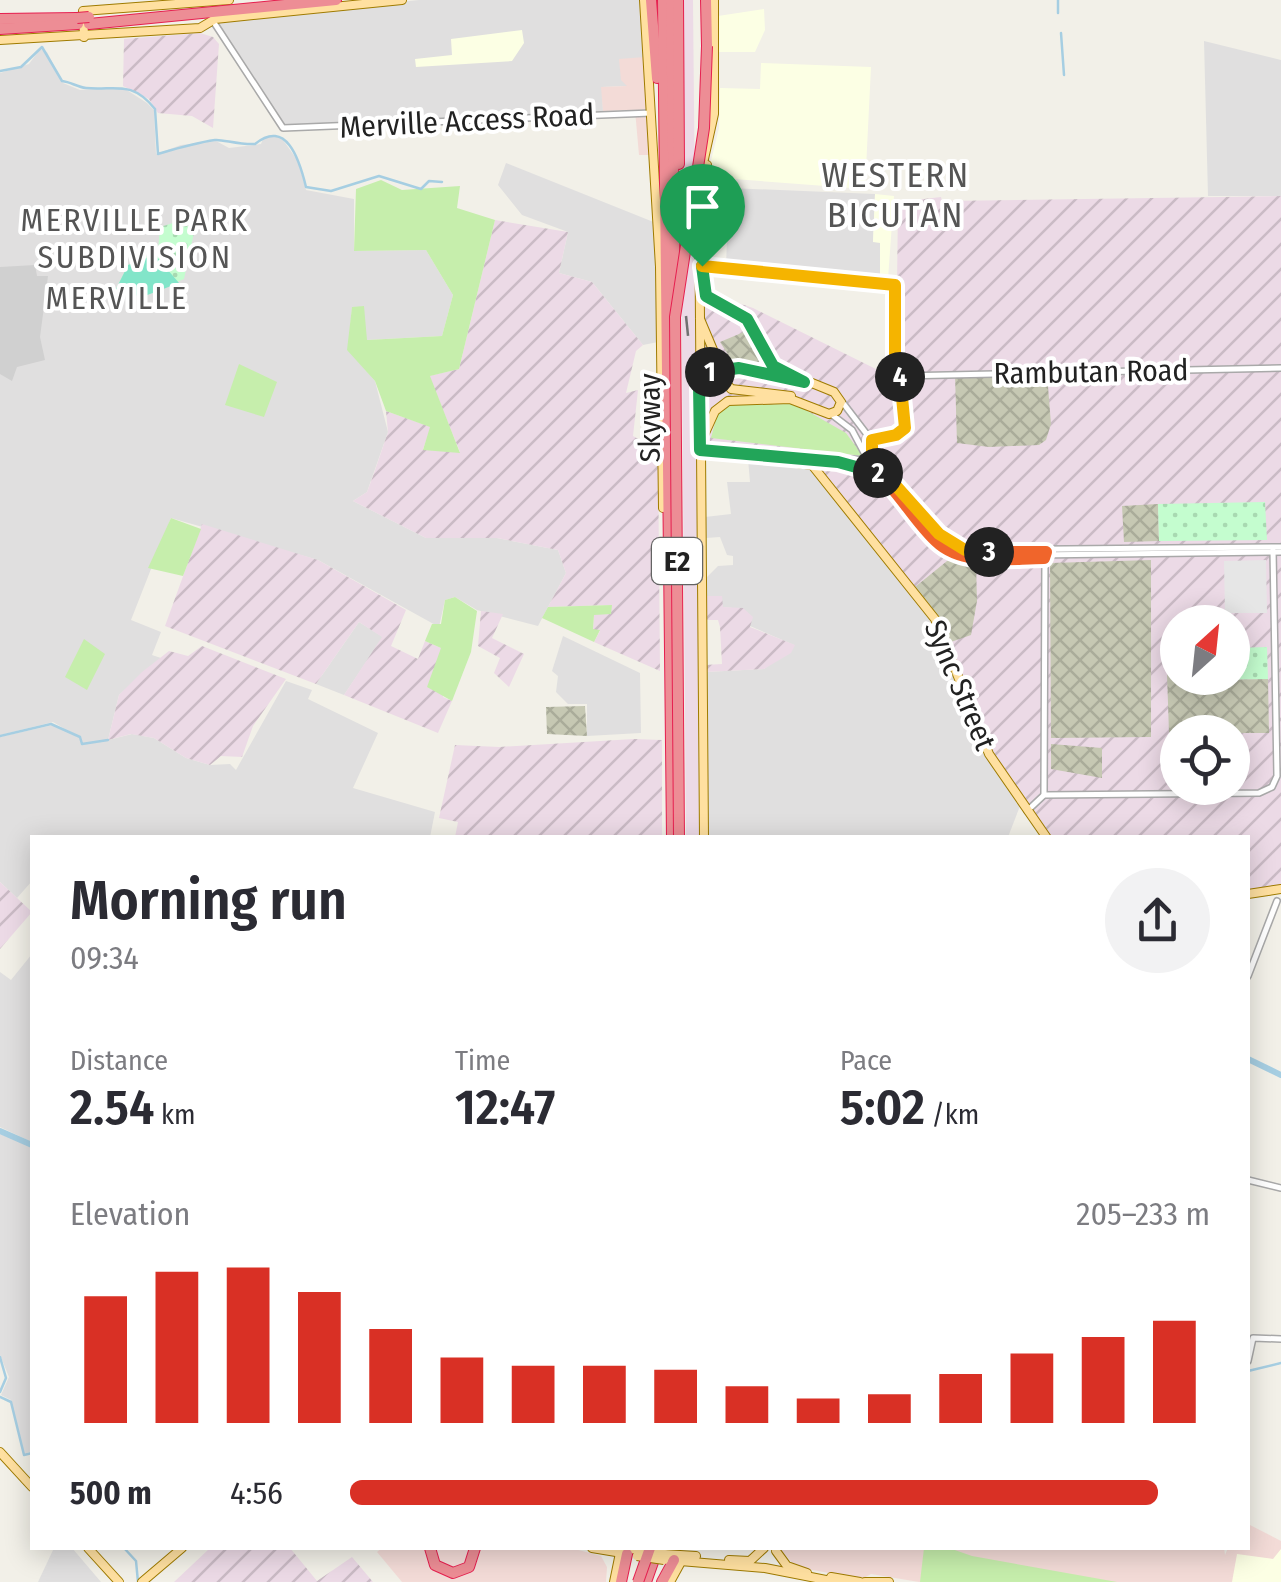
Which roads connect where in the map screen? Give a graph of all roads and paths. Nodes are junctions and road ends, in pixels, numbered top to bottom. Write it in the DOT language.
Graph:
graph roads {
  1 [pos="230,0"];
  2 [pos="274,0"];
  3 [pos="336,0"];
  4 [pos="402,0"];
  5 [pos="648,0"];
  6 [pos="663,0"];
  7 [pos="674,0"];
  8 [pos="716,0"];
  9 [pos="709,5"];
  10 [pos="83,19"];
  11 [pos="215,19"];
  12 [pos="0,28"];
  13 [pos="201,28"];
  14 [pos="220,37"];
  15 [pos="82,38"];
  16 [pos="650,113"];
  17 [pos="666,184"];
  18 [pos="702,266"];
  19 [pos="674,285"];
  20 [pos="698,314"];
  21 [pos="1281,368"];
  22 [pos="900,376"];
  23 [pos="804,382"];
  24 [pos="699,384"];
  25 [pos="828,391"];
  26 [pos="841,400"];
  27 [pos="804,401"];
  28 [pos="820,409"];
  29 [pos="831,414"];
  30 [pos="867,440"];
  31 [pos="700,447"];
  32 [pos="808,462"];
  33 [pos="826,462"];
  34 [pos="873,466"];
  35 [pos="818,472"];
  36 [pos="1273,550"];
  37 [pos="1281,550"];
  38 [pos="1045,555"];
  39 [pos="1041,797"];
  40 [pos="1026,808"];
  41 [pos="675,835"];
  42 [pos="675,835"];
  43 [pos="675,835"];
  44 [pos="675,835"];
  45 [pos="704,835"];
  46 [pos="1045,835"];
  47 [pos="1277,890"];
  48 [pos="1250,894"];
  49 [pos="1279,904"];
  50 [pos="1250,971"];
  51 [pos="1250,1180"];
  52 [pos="1281,1188"];
  53 [pos="1281,1340"];
  54 [pos="1250,1352"];
  55 [pos="0,1452"];
  56 [pos="30,1485"];
  57 [pos="90,1550"];
  58 [pos="180,1550"];
  59 [pos="430,1550"];
  60 [pos="475,1550"];
  61 [pos="620,1550"];
  62 [pos="762,1550"];
  63 [pos="648,1552"];
  64 [pos="777,1552"];
  65 [pos="766,1568"];
  66 [pos="119,1582"];
  67 [pos="142,1582"];
  68 [pos="614,1582"];
  69 [pos="641,1582"];
  70 [pos="662,1582"];
  71 [pos="670,1582"];
  72 [pos="836,1582"];
  73 [pos="862,1582"];
  74 [pos="888,1582"];
  1 -- 10 [label="main road"];
  2 -- 10 [label="highway"];
  3 -- 10 [label="highway"];
  4 -- 11 [label="main road"];
  5 -- 16 [label="main road"];
  5 -- 17 [label="highway"];
  6 -- 17 [label="highway, E2"];
  7 -- 19 [label="highway, E2"];
  7 -- 19 [label="highway"];
  8 -- 9 [label="main road"];
  9 -- 18 [label="main road"];
  9 -- 20 [label="main road"];
  9 -- 44 [label="highway, Skyway / E2, bridge"];
  10 -- 12 [label="highway"];
  10 -- 12 [label="highway"];
  10 -- 15 [label="main road"];
  11 -- 13 [label="main road"];
  11 -- 14 [label="street"];
  12 -- 15 [label="main road"];
  13 -- 14 [label="street"];
  13 -- 15 [label="main road"];
  14 -- 16 [label="street, Merville Access Road"];
  16 -- 41 [label="main road"];
  17 -- 42 [label="highway, E2"];
  18 -- 22 [label="street"];
  18 -- 23 [label="main road"];
  19 -- 43 [label="highway, E2"];
  20 -- 24 [label="main road"];
  20 -- 27 [label="main road, bridge"];
  21 -- 22 [label="street, Rambutan Road"];
  22 -- 30 [label="street"];
  23 -- 24 [label="main road"];
  23 -- 25 [label="main road"];
  24 -- 31 [label="main road"];
  25 -- 26 [label="main road"];
  25 -- 28 [label="main road"];
  26 -- 29 [label="main road"];
  26 -- 30 [label="street"];
  27 -- 28 [label="main road"];
  27 -- 31 [label="main road"];
  28 -- 29 [label="main road"];
  29 -- 30 [label="street"];
  30 -- 34 [label="street"];
  31 -- 32 [label="main road"];
  31 -- 45 [label="main road"];
  32 -- 33 [label="street"];
  32 -- 35 [label="main road, Sync Street"];
  33 -- 34 [label="street"];
  33 -- 35 [label="main road"];
  34 -- 38 [label="street"];
  35 -- 40 [label="main road, Sync Street"];
  36 -- 37 [label="street"];
  36 -- 38 [label="street"];
  36 -- 39 [label="street"];
  38 -- 39 [label="street"];
  39 -- 40 [label="street"];
  40 -- 46 [label="main road, Sync Street"];
  47 -- 48 [label="main road"];
  47 -- 49 [label="street"];
  49 -- 50 [label="street"];
  51 -- 52 [label="street"];
  53 -- 54 [label="street"];
  55 -- 56 [label="main road"];
  57 -- 66 [label="main road"];
  58 -- 67 [label="main road"];
  59 -- 60 [label="highway"];
  61 -- 63 [label="main road"];
  62 -- 63 [label="main road"];
  62 -- 64 [label="main road"];
  62 -- 65 [label="main road"];
  63 -- 65 [label="main road"];
  63 -- 68 [label="highway"];
  63 -- 69 [label="highway, bridge"];
  63 -- 70 [label="highway"];
  63 -- 71 [label="main road"];
  64 -- 65 [label="main road"];
  64 -- 73 [label="main road"];
  65 -- 72 [label="main road"];
  73 -- 74 [label="main road"];
}
